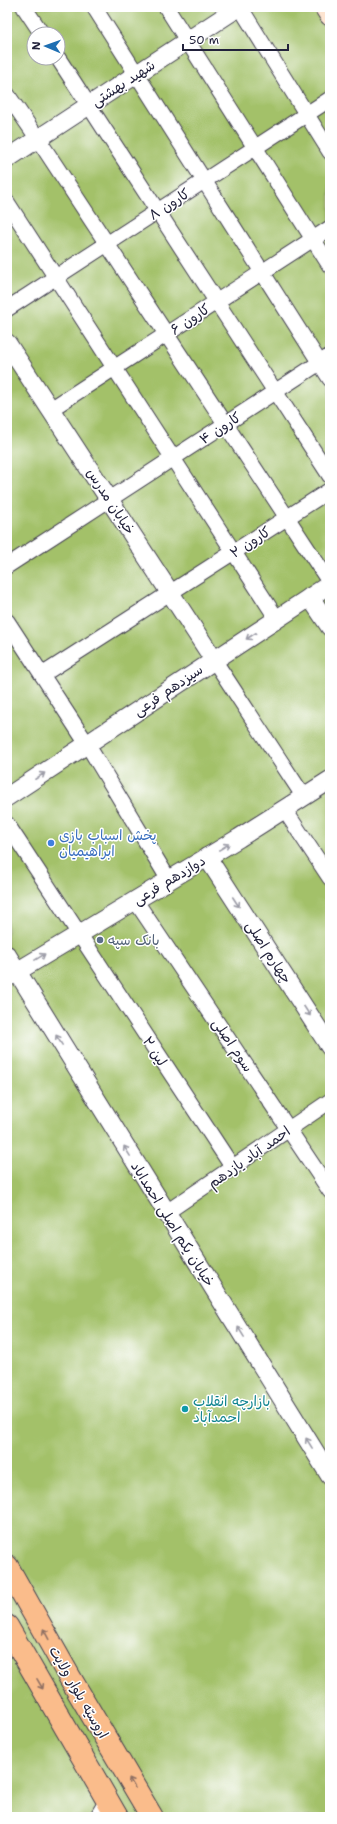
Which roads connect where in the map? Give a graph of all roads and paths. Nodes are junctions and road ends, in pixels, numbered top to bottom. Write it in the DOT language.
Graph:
graph roads {
  1 [pos="24,7"];
  2 [pos="94,7"];
  3 [pos="166,7"];
  4 [pos="239,7"];
  5 [pos="325,7"];
  6 [pos="330,15"];
  7 [pos="37,26"];
  8 [pos="187,41"];
  9 [pos="63,66"];
  10 [pos="136,74"];
  11 [pos="7,94"];
  12 [pos="330,99"];
  13 [pos="90,105"];
  14 [pos="306,114"];
  15 [pos="38,139"];
  16 [pos="255,148"];
  17 [pos="330,152"];
  18 [pos="7,159"];
  19 [pos="204,181"];
  20 [pos="7,202"];
  21 [pos="158,211"];
  22 [pos="330,228"];
  23 [pos="313,239"];
  24 [pos="108,244"];
  25 [pos="330,266"];
  26 [pos="262,272"];
  27 [pos="56,278"];
  28 [pos="217,301"];
  29 [pos="7,309"];
  30 [pos="166,334"];
  31 [pos="7,343"];
  32 [pos="325,360"];
  33 [pos="114,368"];
  34 [pos="330,379"];
  35 [pos="276,392"];
  36 [pos="51,410"];
  37 [pos="226,424"];
  38 [pos="173,458"];
  39 [pos="330,476"];
  40 [pos="330,490"];
  41 [pos="110,500"];
  42 [pos="287,518"];
  43 [pos="234,552"];
  44 [pos="7,566"];
  45 [pos="330,584"];
  46 [pos="170,593"];
  47 [pos="310,597"];
  48 [pos="277,619"];
  49 [pos="7,621"];
  50 [pos="330,627"];
  51 [pos="214,660"];
  52 [pos="42,675"];
  53 [pos="87,744"];
  54 [pos="330,780"];
  55 [pos="7,797"];
  56 [pos="304,797"];
  57 [pos="284,809"];
  58 [pos="7,824"];
  59 [pos="207,857"];
  60 [pos="330,878"];
  61 [pos="169,880"];
  62 [pos="135,900"];
  63 [pos="78,935"];
  64 [pos="7,955"];
  65 [pos="12,975"];
  66 [pos="330,1047"];
  67 [pos="330,1101"];
  68 [pos="289,1129"];
  69 [pos="232,1168"];
  70 [pos="330,1191"];
  71 [pos="167,1212"];
  72 [pos="330,1476"];
  73 [pos="7,1566"];
  74 [pos="7,1626"];
  75 [pos="108,1812"];
  76 [pos="152,1817"];
  1 -- 7 [label="street"];
  2 -- 10 [label="street"];
  3 -- 8 [label="street"];
  4 -- 8 [label="street, شهید بهشتی"];
  4 -- 14 [label="street"];
  5 -- 6 [label="main road"];
  8 -- 10 [label="street, شهید بهشتی"];
  8 -- 16 [label="street"];
  9 -- 13 [label="street"];
  10 -- 13 [label="street, شهید بهشتی"];
  10 -- 19 [label="street"];
  11 -- 15 [label="street"];
  12 -- 14 [label="street, کارون ۸"];
  13 -- 15 [label="street, شهید بهشتی"];
  13 -- 21 [label="street"];
  14 -- 16 [label="street, کارون ۸"];
  14 -- 17 [label="street"];
  15 -- 18 [label="street, شهید بهشتی"];
  15 -- 24 [label="street"];
  16 -- 19 [label="street, کارون ۸"];
  16 -- 23 [label="street"];
  19 -- 21 [label="street, کارون ۸"];
  19 -- 26 [label="street"];
  20 -- 27 [label="street"];
  21 -- 24 [label="street, کارون ۸"];
  21 -- 28 [label="street"];
  22 -- 23 [label="street, کارون ۶"];
  23 -- 25 [label="street"];
  23 -- 26 [label="street, کارون ۶"];
  24 -- 27 [label="street, کارون ۸"];
  24 -- 30 [label="street"];
  26 -- 28 [label="street, کارون ۶"];
  26 -- 32 [label="street"];
  27 -- 29 [label="street, کارون ۸"];
  27 -- 33 [label="street"];
  28 -- 30 [label="street, کارون ۶"];
  28 -- 35 [label="street"];
  30 -- 33 [label="street, کارون ۶"];
  30 -- 37 [label="street"];
  31 -- 36 [label="street, خیابان مدرس"];
  32 -- 34 [label="street"];
  32 -- 35 [label="street, کارون ۴"];
  33 -- 36 [label="street, کارون ۶"];
  33 -- 38 [label="street"];
  35 -- 37 [label="street, کارون ۴"];
  35 -- 39 [label="street"];
  36 -- 41 [label="street, خیابان مدرس"];
  37 -- 38 [label="street, کارون ۴"];
  37 -- 42 [label="street"];
  38 -- 41 [label="street, کارون ۴"];
  38 -- 43 [label="street"];
  40 -- 42 [label="street, کارون ۲"];
  41 -- 44 [label="street, کارون ۴"];
  41 -- 46 [label="street, خیابان مدرس"];
  42 -- 43 [label="street, کارون ۲"];
  42 -- 45 [label="street"];
  43 -- 46 [label="street, کارون ۲"];
  43 -- 48 [label="street"];
  45 -- 47 [label="street, سیزدهم فرعی"];
  46 -- 51 [label="street, خیابان مدرس"];
  46 -- 52 [label="street, کارون ۲"];
  47 -- 48 [label="street, سیزدهم فرعی"];
  47 -- 50 [label="street"];
  48 -- 51 [label="street, سیزدهم فرعی, one-way"];
  49 -- 52 [label="street"];
  51 -- 53 [label="street, سیزدهم فرعی"];
  51 -- 56 [label="street"];
  52 -- 53 [label="street"];
  55 -- 53 [label="street, سیزدهم فرعی, one-way"];
  53 -- 61 [label="street"];
  54 -- 56 [label="street, دوازدهم فرعی"];
  56 -- 57 [label="street, دوازدهم فرعی"];
  59 -- 57 [label="street, دوازدهم فرعی, one-way"];
  57 -- 60 [label="street"];
  58 -- 63 [label="street, لین ۲"];
  59 -- 61 [label="street, دوازدهم فرعی"];
  59 -- 66 [label="street, چهارم اصلی, one-way"];
  61 -- 62 [label="street, دوازدهم فرعی"];
  62 -- 63 [label="street, دوازدهم فرعی"];
  62 -- 68 [label="street, سوم اصلی"];
  65 -- 63 [label="street, دوازدهم فرعی, one-way"];
  63 -- 69 [label="street, لین ۲"];
  64 -- 65 [label="street, خیابان یکم اصلی احمداباد"];
  71 -- 65 [label="street, خیابان یکم اصلی احمداباد, one-way"];
  67 -- 68 [label="street, احمد آباد یازدهم"];
  68 -- 69 [label="street, احمد آباد یازدهم"];
  68 -- 70 [label="street, سوم اصلی"];
  69 -- 71 [label="street, احمد آباد یازدهم"];
  72 -- 71 [label="street, خیابان یکم اصلی احمداباد, one-way"];
  76 -- 73 [label="main road, اروسیّه بلوار ولایت, one-way"];
  74 -- 75 [label="main road, one-way"];
}
